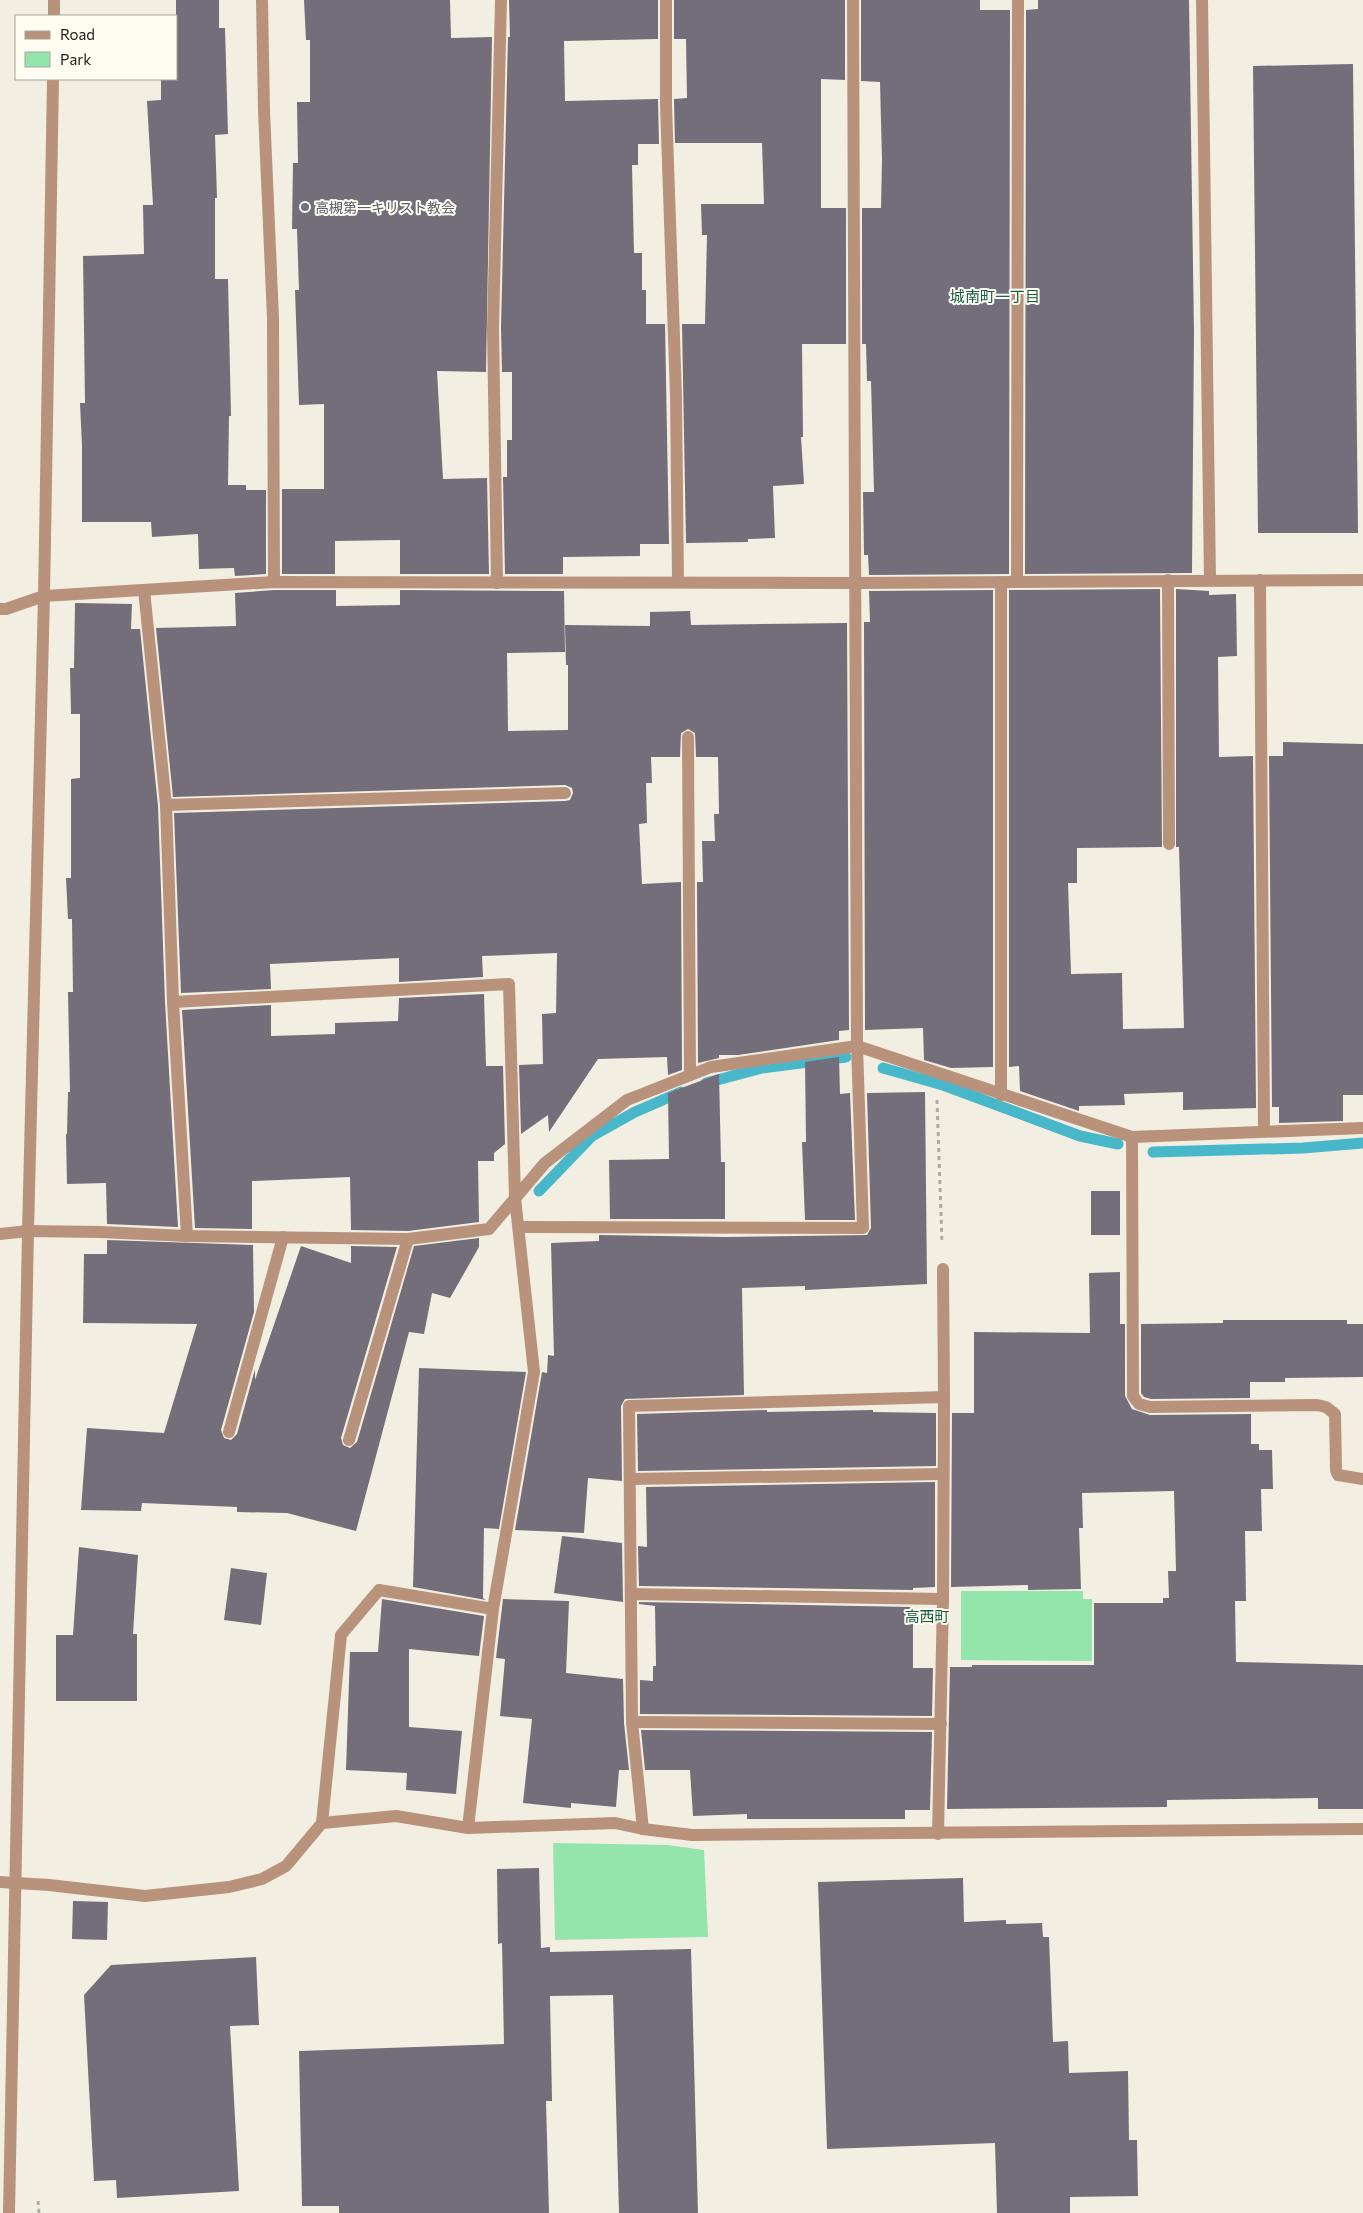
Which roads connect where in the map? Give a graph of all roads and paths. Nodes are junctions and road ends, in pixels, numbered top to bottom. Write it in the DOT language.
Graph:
graph roads {
  1 [pos="54,0"];
  2 [pos="262,0"];
  3 [pos="501,0"];
  4 [pos="666,0"];
  5 [pos="853,0"];
  6 [pos="1018,0"];
  7 [pos="1202,0"];
  8 [pos="54,15"];
  9 [pos="53,80"];
  10 [pos="1168,580"];
  11 [pos="1210,580"];
  12 [pos="1260,580"];
  13 [pos="1363,580"];
  14 [pos="274,582"];
  15 [pos="678,582"];
  16 [pos="1001,582"];
  17 [pos="1016,582"];
  18 [pos="497,583"];
  19 [pos="854,584"];
  20 [pos="144,590"];
  21 [pos="44,596"];
  22 [pos="0,609"];
  23 [pos="688,737"];
  24 [pos="565,793"];
  25 [pos="166,805"];
  26 [pos="1168,844"];
  27 [pos="173,1002"];
  28 [pos="857,1046"];
  29 [pos="936,1074"];
  30 [pos="690,1075"];
  31 [pos="1001,1095"];
  32 [pos="1362,1128"];
  33 [pos="1264,1131"];
  34 [pos="1132,1137"];
  35 [pos="516,1198"];
  36 [pos="518,1227"];
  37 [pos="28,1231"];
  38 [pos="0,1234"];
  39 [pos="187,1236"];
  40 [pos="282,1237"];
  41 [pos="408,1239"];
  42 [pos="943,1269"];
  43 [pos="944,1398"];
  44 [pos="229,1432"];
  45 [pos="349,1440"];
  46 [pos="943,1474"];
  47 [pos="630,1479"];
  48 [pos="1363,1479"];
  49 [pos="631,1594"];
  50 [pos="943,1599"];
  51 [pos="493,1610"];
  52 [pos="632,1722"];
  53 [pos="941,1724"];
  54 [pos="322,1824"];
  55 [pos="468,1828"];
  56 [pos="1363,1829"];
  57 [pos="643,1830"];
  58 [pos="938,1834"];
  59 [pos="0,1882"];
  60 [pos="15,1882"];
  61 [pos="9,2213"];
  1 -- 8 [label="street"];
  2 -- 14 [label="street"];
  3 -- 18 [label="street"];
  4 -- 15 [label="street"];
  5 -- 19 [label="street"];
  6 -- 17 [label="street"];
  7 -- 11 [label="street"];
  9 -- 21 [label="street"];
  10 -- 11 [label="street"];
  10 -- 17 [label="street"];
  10 -- 26 [label="street"];
  11 -- 12 [label="street"];
  12 -- 13 [label="street"];
  12 -- 33 [label="street"];
  14 -- 18 [label="street"];
  14 -- 20 [label="street"];
  15 -- 18 [label="street"];
  15 -- 19 [label="street"];
  16 -- 17 [label="street"];
  16 -- 19 [label="street"];
  16 -- 31 [label="street"];
  19 -- 28 [label="street"];
  20 -- 21 [label="street"];
  20 -- 25 [label="street"];
  21 -- 22 [label="street"];
  21 -- 37 [label="street"];
  23 -- 30 [label="street"];
  24 -- 25 [label="street"];
  25 -- 27 [label="street"];
  27 -- 35 [label="street"];
  27 -- 39 [label="street"];
  28 -- 29 [label="street"];
  28 -- 30 [label="street"];
  28 -- 36 [label="street"];
  29 -- 31 [label="street"];
  29 -- 42 [label="path"];
  30 -- 35 [label="street"];
  31 -- 34 [label="street"];
  32 -- 33 [label="street"];
  33 -- 34 [label="street"];
  34 -- 48 [label="street"];
  35 -- 36 [label="street"];
  35 -- 41 [label="street"];
  36 -- 51 [label="street"];
  37 -- 38 [label="street"];
  37 -- 39 [label="street"];
  37 -- 60 [label="street"];
  39 -- 40 [label="street"];
  40 -- 41 [label="street"];
  40 -- 44 [label="street"];
  41 -- 45 [label="street"];
  42 -- 43 [label="street"];
  43 -- 46 [label="street"];
  43 -- 47 [label="street"];
  46 -- 47 [label="street"];
  46 -- 50 [label="street"];
  47 -- 49 [label="street"];
  49 -- 50 [label="street"];
  49 -- 52 [label="street"];
  50 -- 53 [label="street"];
  51 -- 54 [label="street"];
  51 -- 55 [label="street"];
  52 -- 53 [label="street"];
  52 -- 57 [label="street"];
  53 -- 58 [label="street"];
  54 -- 55 [label="street"];
  54 -- 60 [label="street"];
  55 -- 57 [label="street"];
  56 -- 58 [label="street"];
  57 -- 58 [label="street"];
  59 -- 60 [label="street"];
  60 -- 61 [label="street"];
}
